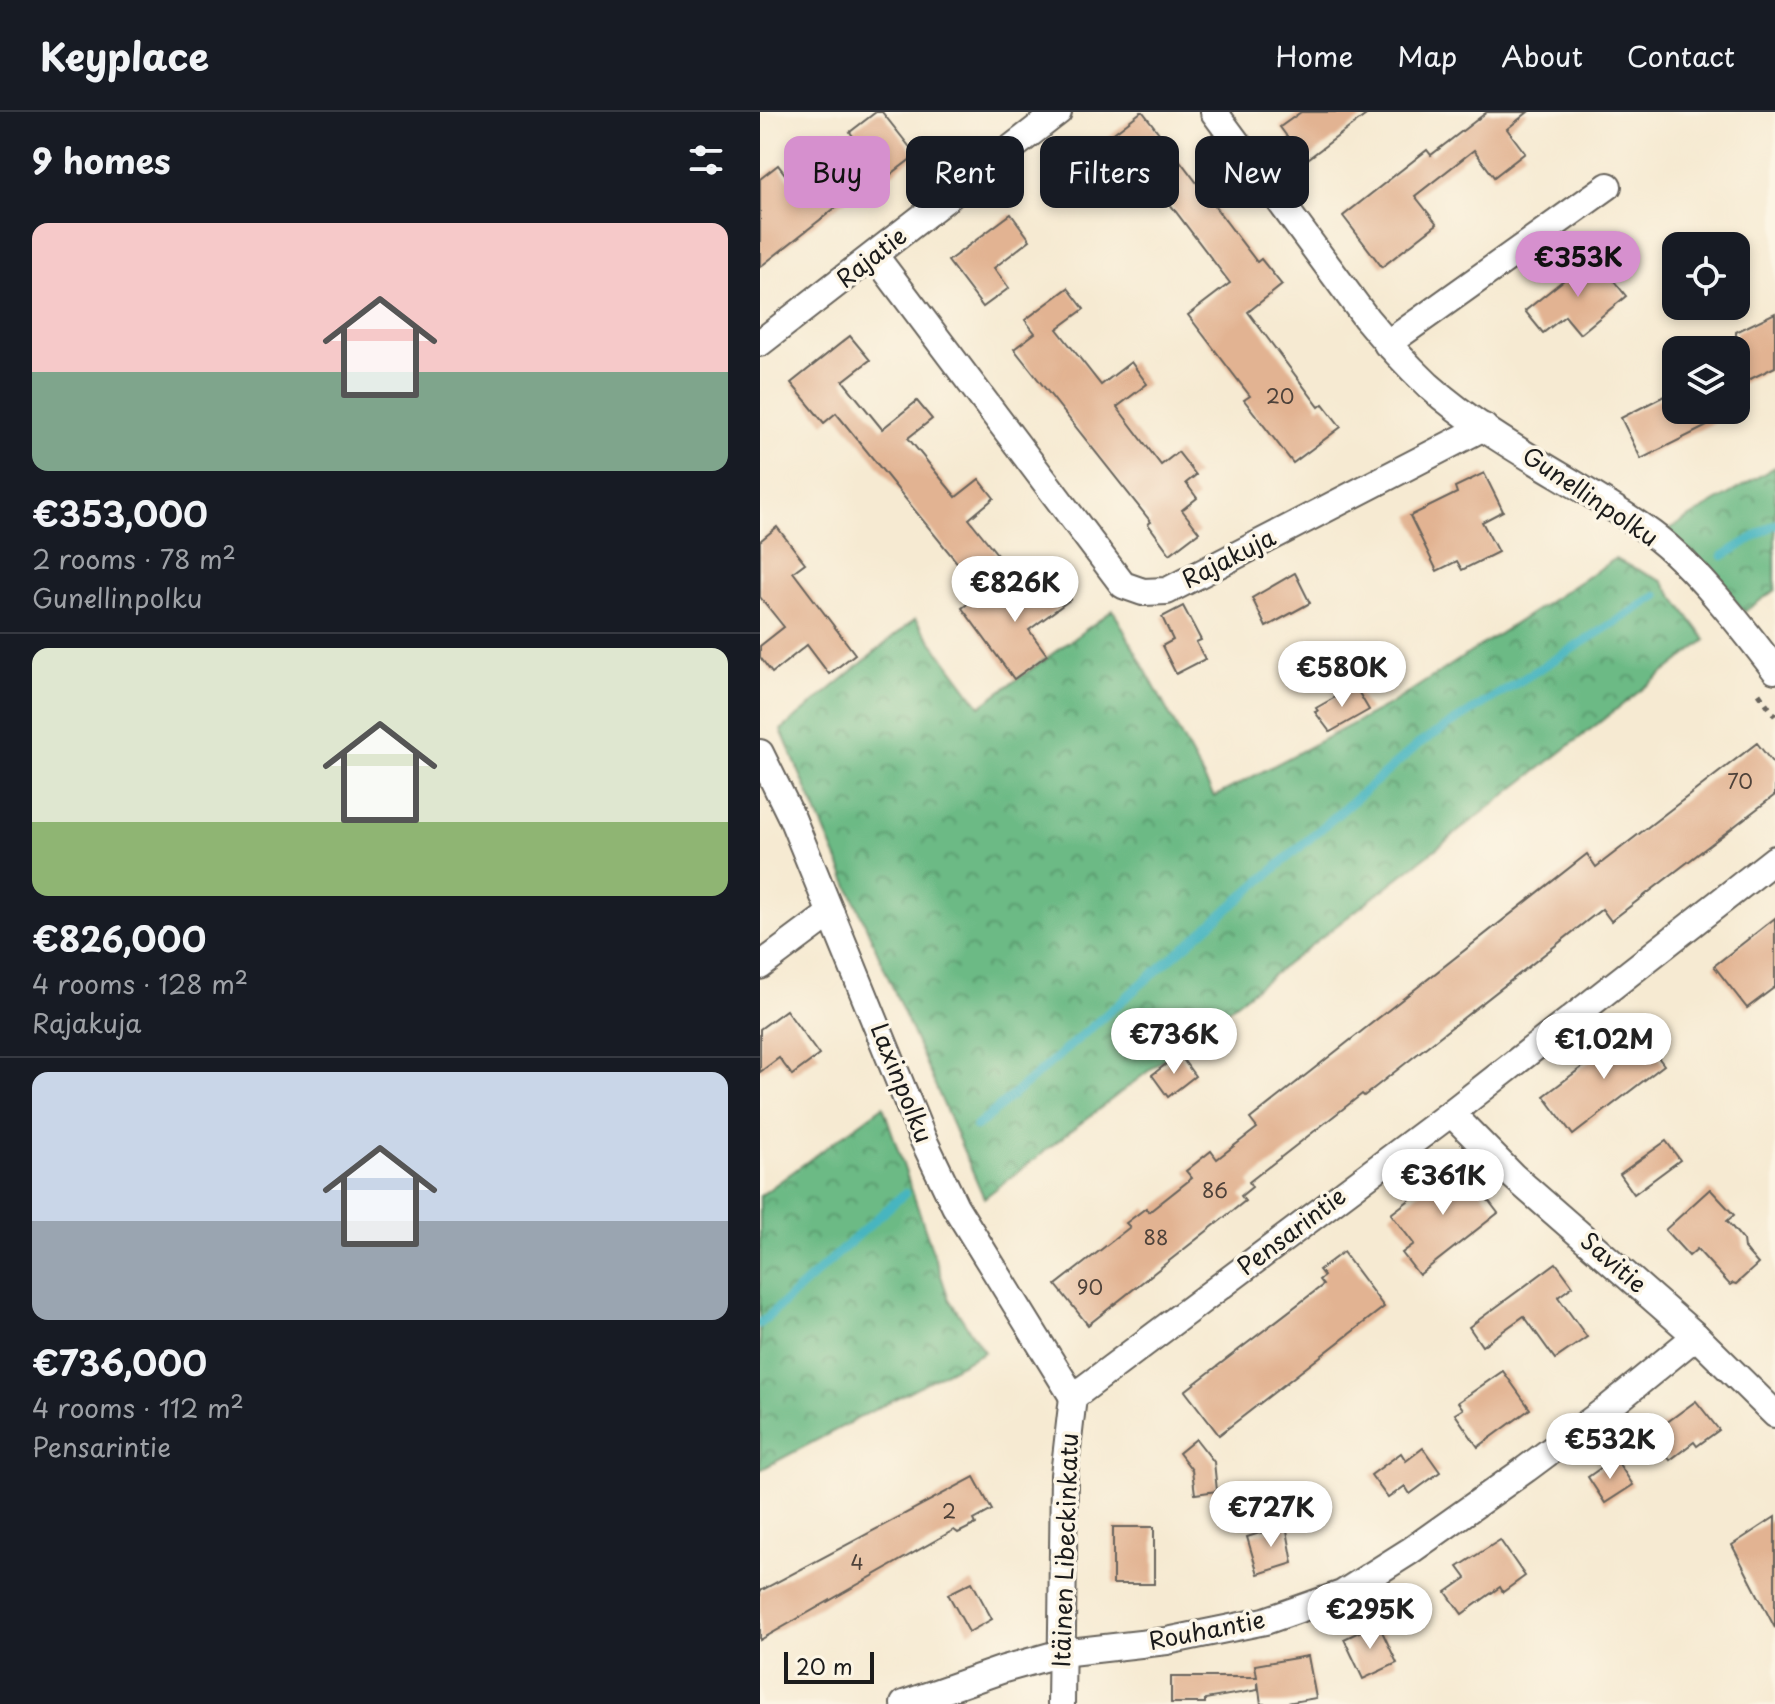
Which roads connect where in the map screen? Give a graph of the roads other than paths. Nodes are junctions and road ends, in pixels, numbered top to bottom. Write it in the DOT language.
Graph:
graph roads {
  1 [pos="1058,112"];
  2 [pos="1214,112"];
  3 [pos="1608,186"];
  4 [pos="875,256"];
  5 [pos="760,343"];
  6 [pos="1387,344"];
  7 [pos="1484,427"];
  8 [pos="1775,670"];
  9 [pos="760,753"];
  10 [pos="1775,859"];
  11 [pos="831,913"];
  12 [pos="760,966"];
  13 [pos="1451,1113"];
  14 [pos="1696,1336"];
  15 [pos="1073,1397"];
  16 [pos="1775,1414"];
  17 [pos="1061,1653"];
  18 [pos="904,1704"];
  19 [pos="1061,1704"];
  1 -- 4 [label="street, Rajatie"];
  2 -- 6 [label="street, Gunellinpolku"];
  3 -- 6 [label="street"];
  4 -- 5 [label="street, Rajatie"];
  4 -- 7 [label="street, Rajakuja"];
  6 -- 7 [label="street, Gunellinpolku"];
  7 -- 8 [label="street, Gunellinpolku"];
  9 -- 11 [label="street, Laxinpolku"];
  10 -- 13 [label="street, Pensarintie"];
  11 -- 12 [label="street"];
  11 -- 15 [label="street, Laxinpolku"];
  13 -- 14 [label="street, Savitie"];
  13 -- 15 [label="street, Pensarintie"];
  14 -- 16 [label="street, Savitie"];
  14 -- 17 [label="street, Rouhantie"];
  15 -- 17 [label="street, Itäinen Libeckinkatu"];
  17 -- 18 [label="street, Rouhantie"];
  17 -- 19 [label="street, Itäinen Libeckinkatu"];
}
